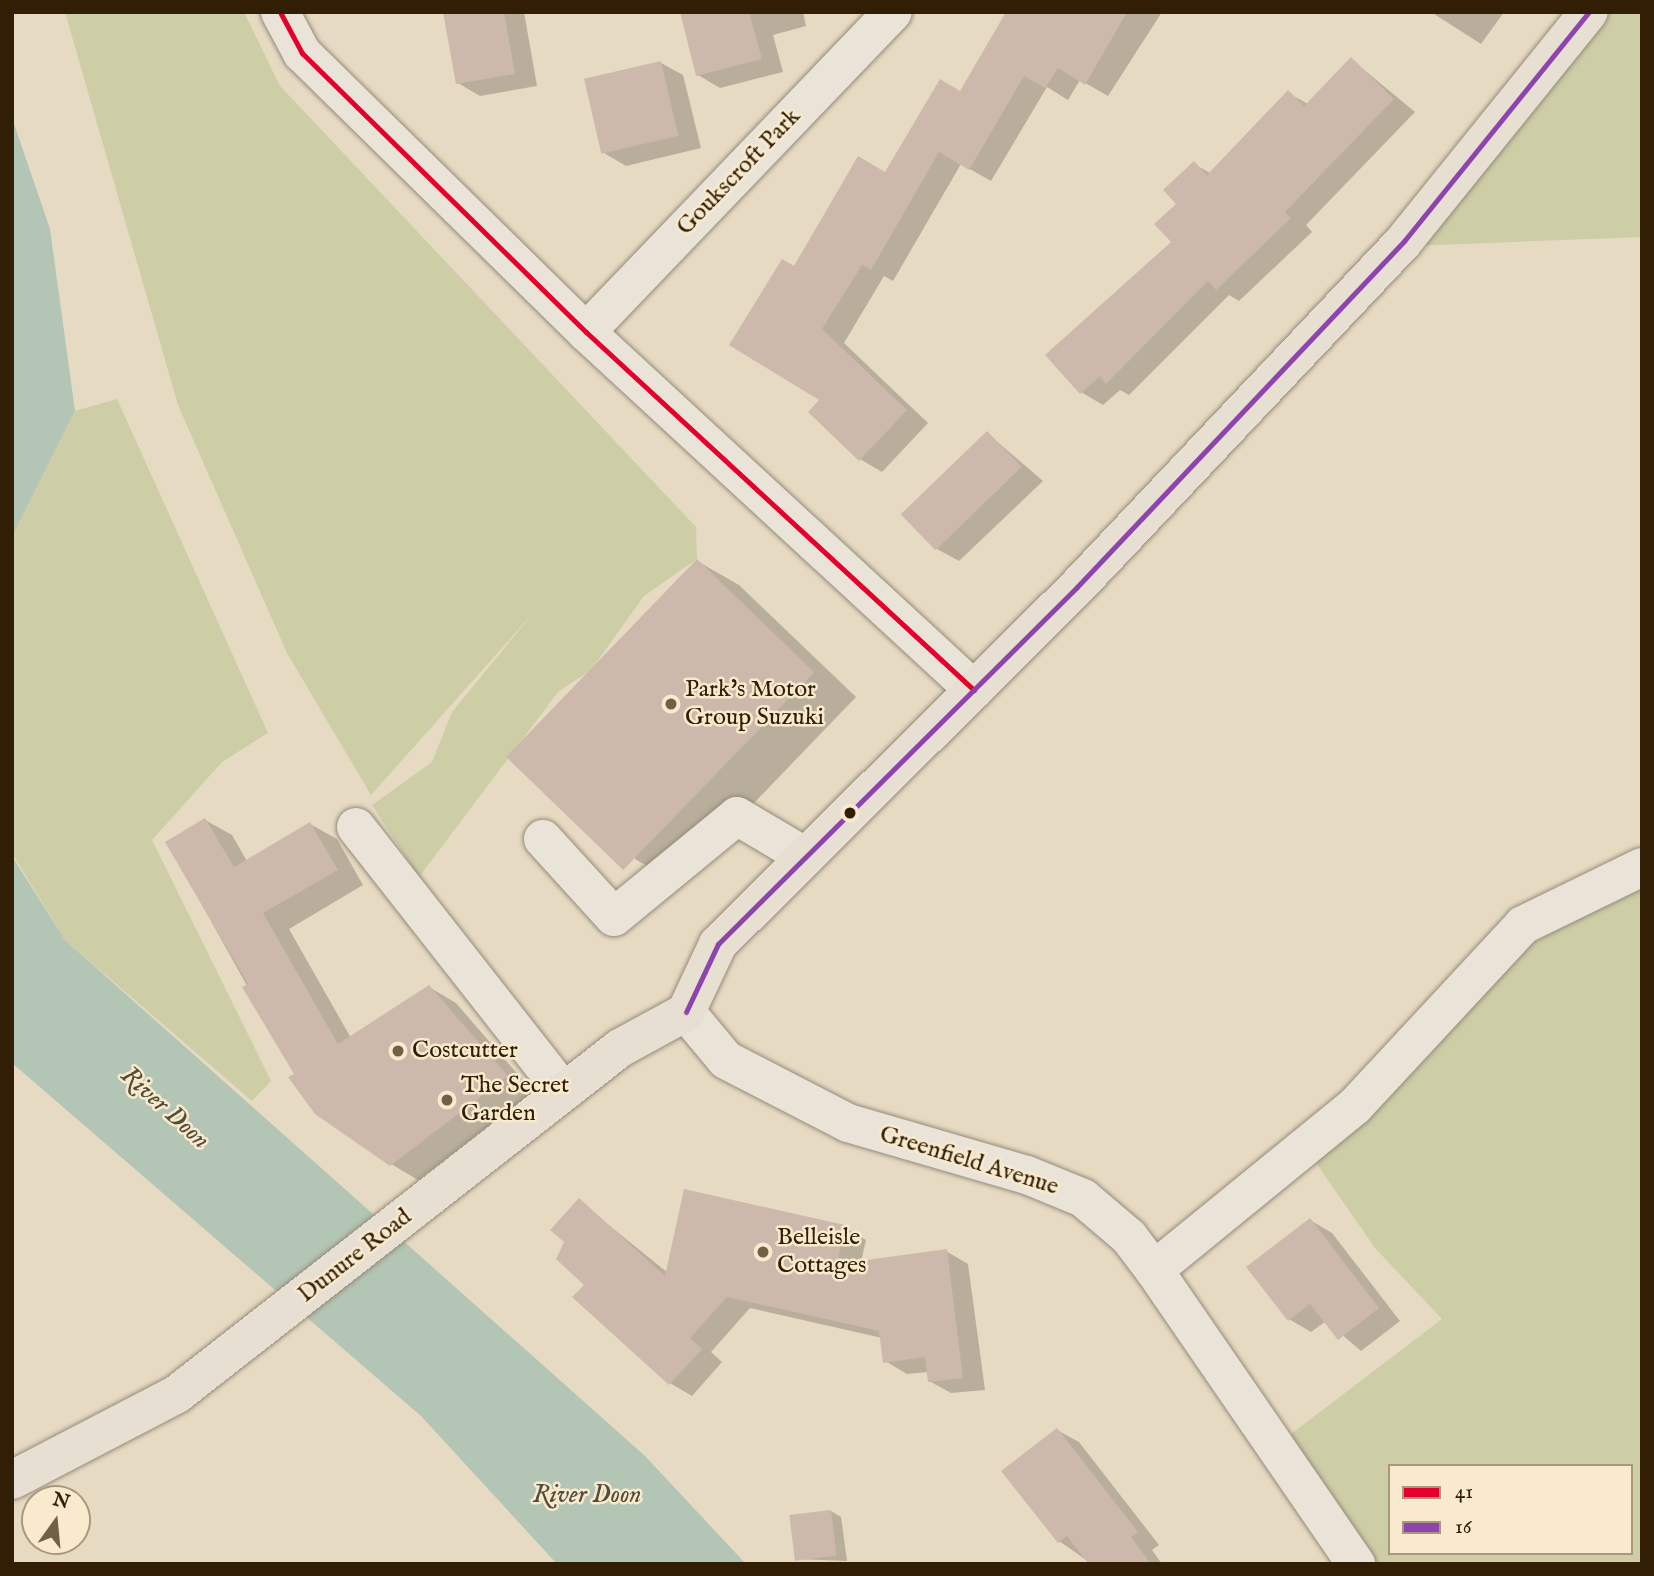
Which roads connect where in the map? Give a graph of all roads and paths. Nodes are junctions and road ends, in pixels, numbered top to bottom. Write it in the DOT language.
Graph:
graph roads {
  1 [pos="280,12"];
  2 [pos="893,12"];
  3 [pos="1589,12"];
  4 [pos="586,332"];
  5 [pos="974,690"];
  6 [pos="356,827"];
  7 [pos="543,839"];
  8 [pos="806,857"];
  9 [pos="1642,867"];
  10 [pos="686,1012"];
  11 [pos="563,1091"];
  12 [pos="1154,1270"];
  13 [pos="12,1480"];
  14 [pos="1356,1564"];
  1 -- 4 [label="street"];
  2 -- 4 [label="street, Goukscroft Park"];
  3 -- 5 [label="main road"];
  4 -- 5 [label="street"];
  5 -- 8 [label="main road"];
  6 -- 11 [label="street"];
  7 -- 8 [label="street"];
  8 -- 10 [label="main road"];
  9 -- 12 [label="street"];
  10 -- 11 [label="main road, Dunure Road"];
  10 -- 12 [label="street, Greenfield Avenue"];
  11 -- 13 [label="main road, Dunure Road"];
  12 -- 14 [label="street, Greenfield Avenue"];
}
